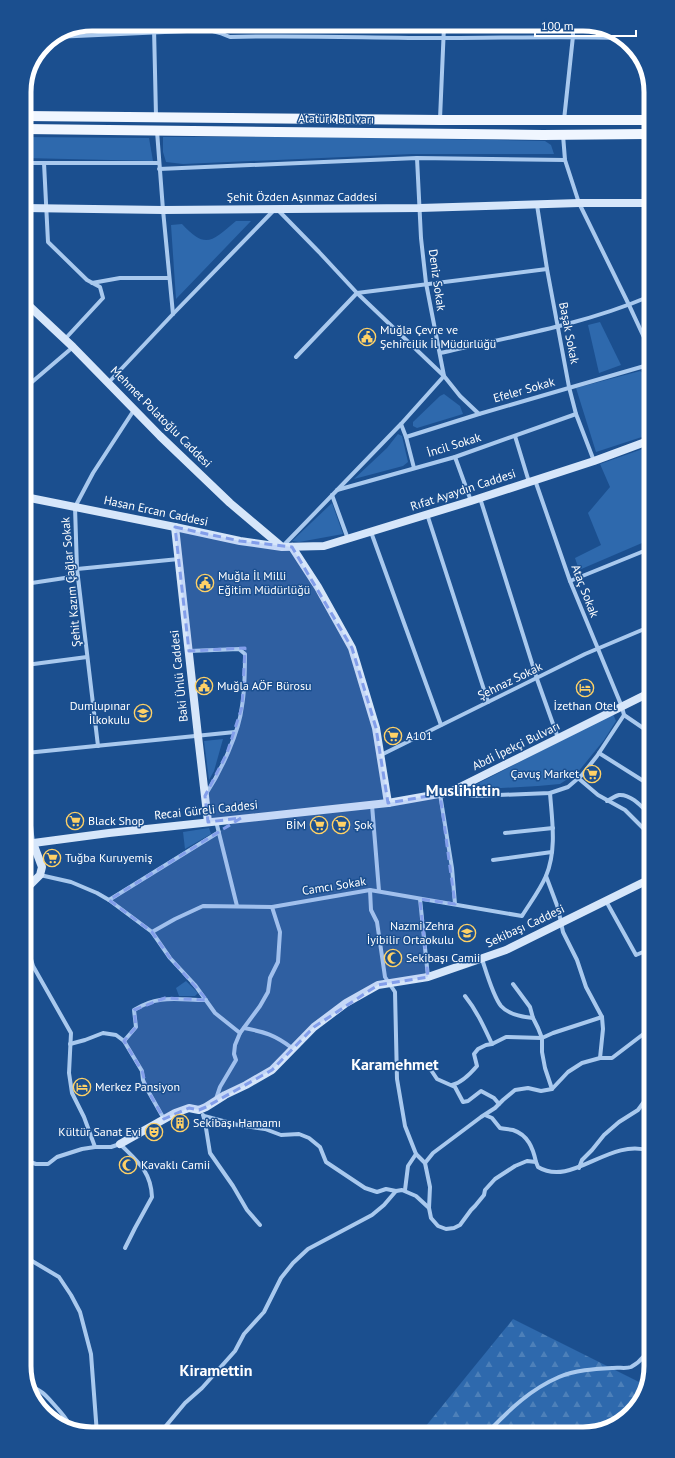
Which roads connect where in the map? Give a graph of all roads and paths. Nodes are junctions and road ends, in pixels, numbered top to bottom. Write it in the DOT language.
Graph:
graph roads {
  1 [pos="195,31"];
  2 [pos="213,31"];
  3 [pos="444,31"];
  4 [pos="573,31"];
  5 [pos="154,34"];
  6 [pos="573,36"];
  7 [pos="67,37"];
  8 [pos="610,37"];
  9 [pos="443,38"];
  10 [pos="31,116"];
  11 [pos="156,116"];
  12 [pos="440,120"];
  13 [pos="564,120"];
  14 [pos="644,120"];
  15 [pos="31,129"];
  16 [pos="156,130"];
  17 [pos="563,134"];
  18 [pos="644,134"];
  19 [pos="417,158"];
  20 [pos="565,160"];
  21 [pos="31,163"];
  22 [pos="44,163"];
  23 [pos="158,163"];
  24 [pos="159,169"];
  25 [pos="579,203"];
  26 [pos="644,203"];
  27 [pos="537,205"];
  28 [pos="31,208"];
  29 [pos="45,208"];
  30 [pos="276,208"];
  31 [pos="420,208"];
  32 [pos="162,210"];
  33 [pos="547,269"];
  34 [pos="170,278"];
  35 [pos="92,283"];
  36 [pos="426,284"];
  37 [pos="357,293"];
  38 [pos="644,299"];
  39 [pos="630,305"];
  40 [pos="31,308"];
  41 [pos="173,314"];
  42 [pos="557,326"];
  43 [pos="644,337"];
  44 [pos="64,339"];
  45 [pos="73,347"];
  46 [pos="440,353"];
  47 [pos="296,357"];
  48 [pos="644,366"];
  49 [pos="444,376"];
  50 [pos="109,382"];
  51 [pos="31,383"];
  52 [pos="569,387"];
  53 [pos="135,409"];
  54 [pos="479,414"];
  55 [pos="576,414"];
  56 [pos="401,424"];
  57 [pos="516,436"];
  58 [pos="406,437"];
  59 [pos="644,442"];
  60 [pos="455,456"];
  61 [pos="594,461"];
  62 [pos="414,468"];
  63 [pos="532,480"];
  64 [pos="337,490"];
  65 [pos="332,495"];
  66 [pos="31,498"];
  67 [pos="480,498"];
  68 [pos="471,501"];
  69 [pos="75,507"];
  70 [pos="427,514"];
  71 [pos="175,527"];
  72 [pos="371,532"];
  73 [pos="348,539"];
  74 [pos="282,547"];
  75 [pos="292,547"];
  76 [pos="644,551"];
  77 [pos="178,559"];
  78 [pos="77,569"];
  79 [pos="78,576"];
  80 [pos="570,581"];
  81 [pos="31,583"];
  82 [pos="644,629"];
  83 [pos="597,649"];
  84 [pos="188,651"];
  85 [pos="87,657"];
  86 [pos="31,665"];
  87 [pos="537,679"];
  88 [pos="644,696"];
  89 [pos="488,702"];
  90 [pos="623,711"];
  91 [pos="441,725"];
  92 [pos="644,728"];
  93 [pos="235,732"];
  94 [pos="198,736"];
  95 [pos="558,738"];
  96 [pos="98,746"];
  97 [pos="31,753"];
  98 [pos="598,754"];
  99 [pos="381,756"];
  100 [pos="580,777"];
  101 [pos="644,781"];
  102 [pos="450,792"];
  103 [pos="550,793"];
  104 [pos="440,794"];
  105 [pos="205,796"];
  106 [pos="607,801"];
  107 [pos="388,803"];
  108 [pos="372,805"];
  109 [pos="644,809"];
  110 [pos="212,821"];
  111 [pos="553,828"];
  112 [pos="644,828"];
  113 [pos="219,832"];
  114 [pos="505,834"];
  115 [pos="31,843"];
  116 [pos="31,845"];
  117 [pos="552,852"];
  118 [pos="493,860"];
  119 [pos="40,875"];
  120 [pos="546,876"];
  121 [pos="644,882"];
  122 [pos="31,884"];
  123 [pos="370,890"];
  124 [pos="379,891"];
  125 [pos="420,899"];
  126 [pos="109,900"];
  127 [pos="606,901"];
  128 [pos="455,904"];
  129 [pos="237,906"];
  130 [pos="272,906"];
  131 [pos="560,924"];
  132 [pos="152,932"];
  133 [pos="644,952"];
  134 [pos="31,957"];
  135 [pos="482,959"];
  136 [pos="428,977"];
  137 [pos="389,982"];
  138 [pos="513,984"];
  139 [pos="465,996"];
  140 [pos="206,1000"];
  141 [pos="602,1017"];
  142 [pos="533,1018"];
  143 [pos="244,1028"];
  144 [pos="240,1033"];
  145 [pos="644,1034"];
  146 [pos="542,1038"];
  147 [pos="124,1042"];
  148 [pos="70,1044"];
  149 [pos="492,1044"];
  150 [pos="292,1048"];
  151 [pos="600,1058"];
  152 [pos="396,1066"];
  153 [pos="452,1085"];
  154 [pos="552,1089"];
  155 [pos="216,1101"];
  156 [pos="644,1102"];
  157 [pos="499,1104"];
  158 [pos="201,1113"];
  159 [pos="485,1115"];
  160 [pos="164,1119"];
  161 [pos="120,1144"];
  162 [pos="95,1147"];
  163 [pos="644,1149"];
  164 [pos="416,1154"];
  165 [pos="31,1162"];
  166 [pos="536,1162"];
  167 [pos="426,1163"];
  168 [pos="579,1168"];
  169 [pos="406,1190"];
  170 [pos="396,1192"];
  171 [pos="429,1208"];
  172 [pos="260,1225"];
  173 [pos="125,1248"];
  174 [pos="31,1260"];
  175 [pos="644,1357"];
  176 [pos="36,1389"];
  177 [pos="68,1421"];
  178 [pos="96,1427"];
  179 [pos="165,1427"];
  180 [pos="493,1427"];
  1 -- 5 [label="street"];
  2 -- 9 [label="street"];
  3 -- 9 [label="street"];
  4 -- 6 [label="street"];
  5 -- 7 [label="street"];
  5 -- 11 [label="street"];
  6 -- 8 [label="street"];
  6 -- 9 [label="street"];
  6 -- 13 [label="street"];
  9 -- 12 [label="street"];
  10 -- 11 [label="main road, Atatürk Bulvarı"];
  11 -- 12 [label="main road, Atatürk Bulvarı"];
  11 -- 16 [label="main road"];
  12 -- 13 [label="main road, Atatürk Bulvarı"];
  13 -- 14 [label="main road, Atatürk Bulvarı"];
  13 -- 17 [label="main road"];
  15 -- 16 [label="main road, Atatürk Bulvarı"];
  16 -- 17 [label="main road, Atatürk Bulvarı"];
  16 -- 23 [label="street"];
  17 -- 18 [label="main road, Atatürk Bulvarı"];
  17 -- 20 [label="street"];
  19 -- 20 [label="street"];
  19 -- 24 [label="street"];
  19 -- 31 [label="street, Deniz Sokak"];
  20 -- 25 [label="street"];
  21 -- 22 [label="street"];
  22 -- 23 [label="street"];
  22 -- 29 [label="street"];
  23 -- 24 [label="street"];
  24 -- 32 [label="street"];
  25 -- 26 [label="street, Şehit Özden Aşınmaz Caddesi"];
  25 -- 27 [label="street, Şehit Özden Aşınmaz Caddesi"];
  25 -- 39 [label="street"];
  27 -- 31 [label="street, Şehit Özden Aşınmaz Caddesi"];
  27 -- 33 [label="street, Başak Sokak"];
  28 -- 29 [label="street, Şehit Özden Aşınmaz Caddesi"];
  29 -- 32 [label="street, Şehit Özden Aşınmaz Caddesi"];
  29 -- 35 [label="street"];
  30 -- 31 [label="street, Şehit Özden Aşınmaz Caddesi"];
  30 -- 32 [label="street, Şehit Özden Aşınmaz Caddesi"];
  30 -- 37 [label="street"];
  30 -- 41 [label="street"];
  31 -- 36 [label="street, Deniz Sokak"];
  32 -- 34 [label="street"];
  33 -- 36 [label="street"];
  33 -- 42 [label="street, Başak Sokak"];
  34 -- 35 [label="street"];
  34 -- 41 [label="street"];
  35 -- 44 [label="street"];
  36 -- 37 [label="street"];
  36 -- 46 [label="street, Deniz Sokak"];
  37 -- 47 [label="street"];
  37 -- 49 [label="street"];
  38 -- 39 [label="street"];
  39 -- 42 [label="street"];
  39 -- 43 [label="street"];
  40 -- 44 [label="street, Mehmet Polatoğlu Caddesi"];
  41 -- 50 [label="street"];
  42 -- 46 [label="street"];
  42 -- 52 [label="street, Başak Sokak"];
  44 -- 45 [label="street, Mehmet Polatoğlu Caddesi"];
  45 -- 50 [label="street, Mehmet Polatoğlu Caddesi"];
  45 -- 51 [label="street"];
  46 -- 49 [label="street, Deniz Sokak"];
  48 -- 52 [label="street, Efeler Sokak"];
  49 -- 54 [label="street, Deniz Sokak"];
  49 -- 56 [label="street"];
  50 -- 53 [label="street, Mehmet Polatoğlu Caddesi"];
  52 -- 54 [label="street, Efeler Sokak"];
  52 -- 55 [label="street, Başak Sokak"];
  53 -- 69 [label="street, Şehit Kazım Çağlar Sokak"];
  53 -- 74 [label="street, Mehmet Polatoğlu Caddesi"];
  54 -- 58 [label="street, Efeler Sokak"];
  55 -- 57 [label="street, İncil Sokak"];
  55 -- 61 [label="street, Başak Sokak"];
  56 -- 58 [label="street"];
  56 -- 64 [label="street"];
  57 -- 60 [label="street, İncil Sokak"];
  57 -- 63 [label="street, Ataç Sokak"];
  58 -- 62 [label="street"];
  59 -- 61 [label="street, Rıfat Ayaydın Caddesi"];
  60 -- 62 [label="street, İncil Sokak"];
  60 -- 68 [label="street"];
  61 -- 63 [label="street, Rıfat Ayaydın Caddesi"];
  62 -- 64 [label="street, İncil Sokak"];
  63 -- 67 [label="street, Rıfat Ayaydın Caddesi"];
  63 -- 80 [label="street, Ataç Sokak"];
  64 -- 65 [label="street"];
  65 -- 73 [label="street"];
  65 -- 74 [label="street"];
  66 -- 69 [label="street, Hasan Ercan Caddesi"];
  67 -- 68 [label="street, Rıfat Ayaydın Caddesi"];
  67 -- 87 [label="street"];
  68 -- 70 [label="street, Rıfat Ayaydın Caddesi"];
  69 -- 71 [label="street, Hasan Ercan Caddesi"];
  69 -- 78 [label="street, Şehit Kazım Çağlar Sokak"];
  70 -- 72 [label="street, Rıfat Ayaydın Caddesi"];
  70 -- 89 [label="street"];
  71 -- 74 [label="street, Hasan Ercan Caddesi"];
  71 -- 77 [label="street, Baki Ünlü Caddesi"];
  72 -- 73 [label="street, Rıfat Ayaydın Caddesi"];
  72 -- 91 [label="street"];
  73 -- 75 [label="street, Rıfat Ayaydın Caddesi"];
  74 -- 75 [label="street, Rıfat Ayaydın Caddesi"];
  75 -- 99 [label="street"];
  76 -- 80 [label="street"];
  77 -- 78 [label="street"];
  77 -- 84 [label="street, Baki Ünlü Caddesi"];
  78 -- 79 [label="street, Şehit Kazım Çağlar Sokak"];
  79 -- 81 [label="street"];
  79 -- 85 [label="street, Şehit Kazım Çağlar Sokak"];
  80 -- 83 [label="street, Ataç Sokak"];
  82 -- 83 [label="street, Şehnaz Sokak"];
  83 -- 87 [label="street, Şehnaz Sokak"];
  83 -- 90 [label="street, Ataç Sokak"];
  84 -- 93 [label="street"];
  84 -- 94 [label="street, Baki Ünlü Caddesi"];
  85 -- 86 [label="street"];
  85 -- 96 [label="street, Şehit Kazım Çağlar Sokak"];
  87 -- 89 [label="street, Şehnaz Sokak"];
  87 -- 95 [label="street"];
  88 -- 90 [label="street, Abdi İpekçi Bulvarı"];
  89 -- 91 [label="street, Şehnaz Sokak"];
  90 -- 92 [label="street"];
  90 -- 95 [label="street, Abdi İpekçi Bulvarı"];
  90 -- 98 [label="street"];
  91 -- 99 [label="street, Şehnaz Sokak"];
  93 -- 94 [label="street"];
  93 -- 105 [label="street"];
  94 -- 96 [label="street"];
  94 -- 105 [label="street, Baki Ünlü Caddesi"];
  95 -- 102 [label="street, Abdi İpekçi Bulvarı"];
  96 -- 97 [label="street"];
  98 -- 100 [label="street"];
  98 -- 101 [label="street"];
  99 -- 107 [label="street"];
  100 -- 103 [label="street"];
  100 -- 106 [label="street"];
  102 -- 103 [label="street"];
  102 -- 104 [label="street, Abdi İpekçi Bulvarı"];
  103 -- 111 [label="street"];
  104 -- 107 [label="street, Abdi İpekçi Bulvarı"];
  104 -- 128 [label="street"];
  105 -- 110 [label="street, Baki Ünlü Caddesi"];
  106 -- 109 [label="street"];
  106 -- 112 [label="street"];
  107 -- 108 [label="street, Recai Güreli Caddesi"];
  108 -- 110 [label="street, Recai Güreli Caddesi"];
  108 -- 124 [label="street"];
  110 -- 113 [label="street"];
  110 -- 115 [label="street, Recai Güreli Caddesi"];
  111 -- 114 [label="street"];
  111 -- 117 [label="street"];
  113 -- 126 [label="street"];
  113 -- 129 [label="street"];
  116 -- 119 [label="street"];
  117 -- 118 [label="street"];
  117 -- 120 [label="street"];
  119 -- 122 [label="street"];
  119 -- 126 [label="street"];
  120 -- 128 [label="street, Camcı Sokak"];
  120 -- 131 [label="street"];
  121 -- 127 [label="street, Sekibaşı Caddesi"];
  123 -- 124 [label="street, Camcı Sokak"];
  123 -- 130 [label="street, Camcı Sokak"];
  123 -- 137 [label="street"];
  124 -- 125 [label="street, Camcı Sokak"];
  125 -- 128 [label="street, Camcı Sokak"];
  125 -- 136 [label="street"];
  126 -- 132 [label="street"];
  127 -- 131 [label="street, Sekibaşı Caddesi"];
  127 -- 133 [label="street"];
  129 -- 130 [label="street, Camcı Sokak"];
  129 -- 132 [label="street, Camcı Sokak"];
  130 -- 143 [label="street"];
  131 -- 135 [label="street, Sekibaşı Caddesi"];
  131 -- 141 [label="street"];
  132 -- 140 [label="street"];
  134 -- 148 [label="street"];
  135 -- 136 [label="street, Sekibaşı Caddesi"];
  135 -- 142 [label="street"];
  136 -- 137 [label="street, Sekibaşı Caddesi"];
  137 -- 150 [label="street, Sekibaşı Caddesi"];
  137 -- 152 [label="street"];
  138 -- 142 [label="street"];
  139 -- 149 [label="street"];
  140 -- 144 [label="street"];
  140 -- 147 [label="street"];
  141 -- 146 [label="street"];
  141 -- 151 [label="street"];
  142 -- 146 [label="street"];
  143 -- 144 [label="street"];
  143 -- 150 [label="street"];
  144 -- 155 [label="street"];
  145 -- 151 [label="street"];
  146 -- 149 [label="street"];
  146 -- 154 [label="street"];
  147 -- 148 [label="street"];
  147 -- 160 [label="street"];
  148 -- 162 [label="street"];
  149 -- 153 [label="street"];
  150 -- 155 [label="street, Sekibaşı Caddesi"];
  151 -- 154 [label="street"];
  152 -- 153 [label="street"];
  152 -- 164 [label="street"];
  153 -- 157 [label="street"];
  154 -- 157 [label="street"];
  155 -- 158 [label="street, Sekibaşı Caddesi"];
  156 -- 168 [label="street"];
  157 -- 159 [label="street"];
  158 -- 160 [label="street, Sekibaşı Caddesi"];
  158 -- 170 [label="street"];
  158 -- 172 [label="street"];
  159 -- 166 [label="street"];
  159 -- 167 [label="street"];
  160 -- 161 [label="street, Sekibaşı Caddesi"];
  161 -- 162 [label="street"];
  161 -- 173 [label="street"];
  162 -- 165 [label="street"];
  163 -- 168 [label="street"];
  164 -- 167 [label="street"];
  164 -- 169 [label="street"];
  166 -- 168 [label="street"];
  166 -- 171 [label="street"];
  167 -- 171 [label="street"];
  169 -- 170 [label="street"];
  169 -- 171 [label="street"];
  170 -- 179 [label="street"];
  174 -- 178 [label="street"];
  175 -- 180 [label="street"];
  176 -- 177 [label="street"];
}
